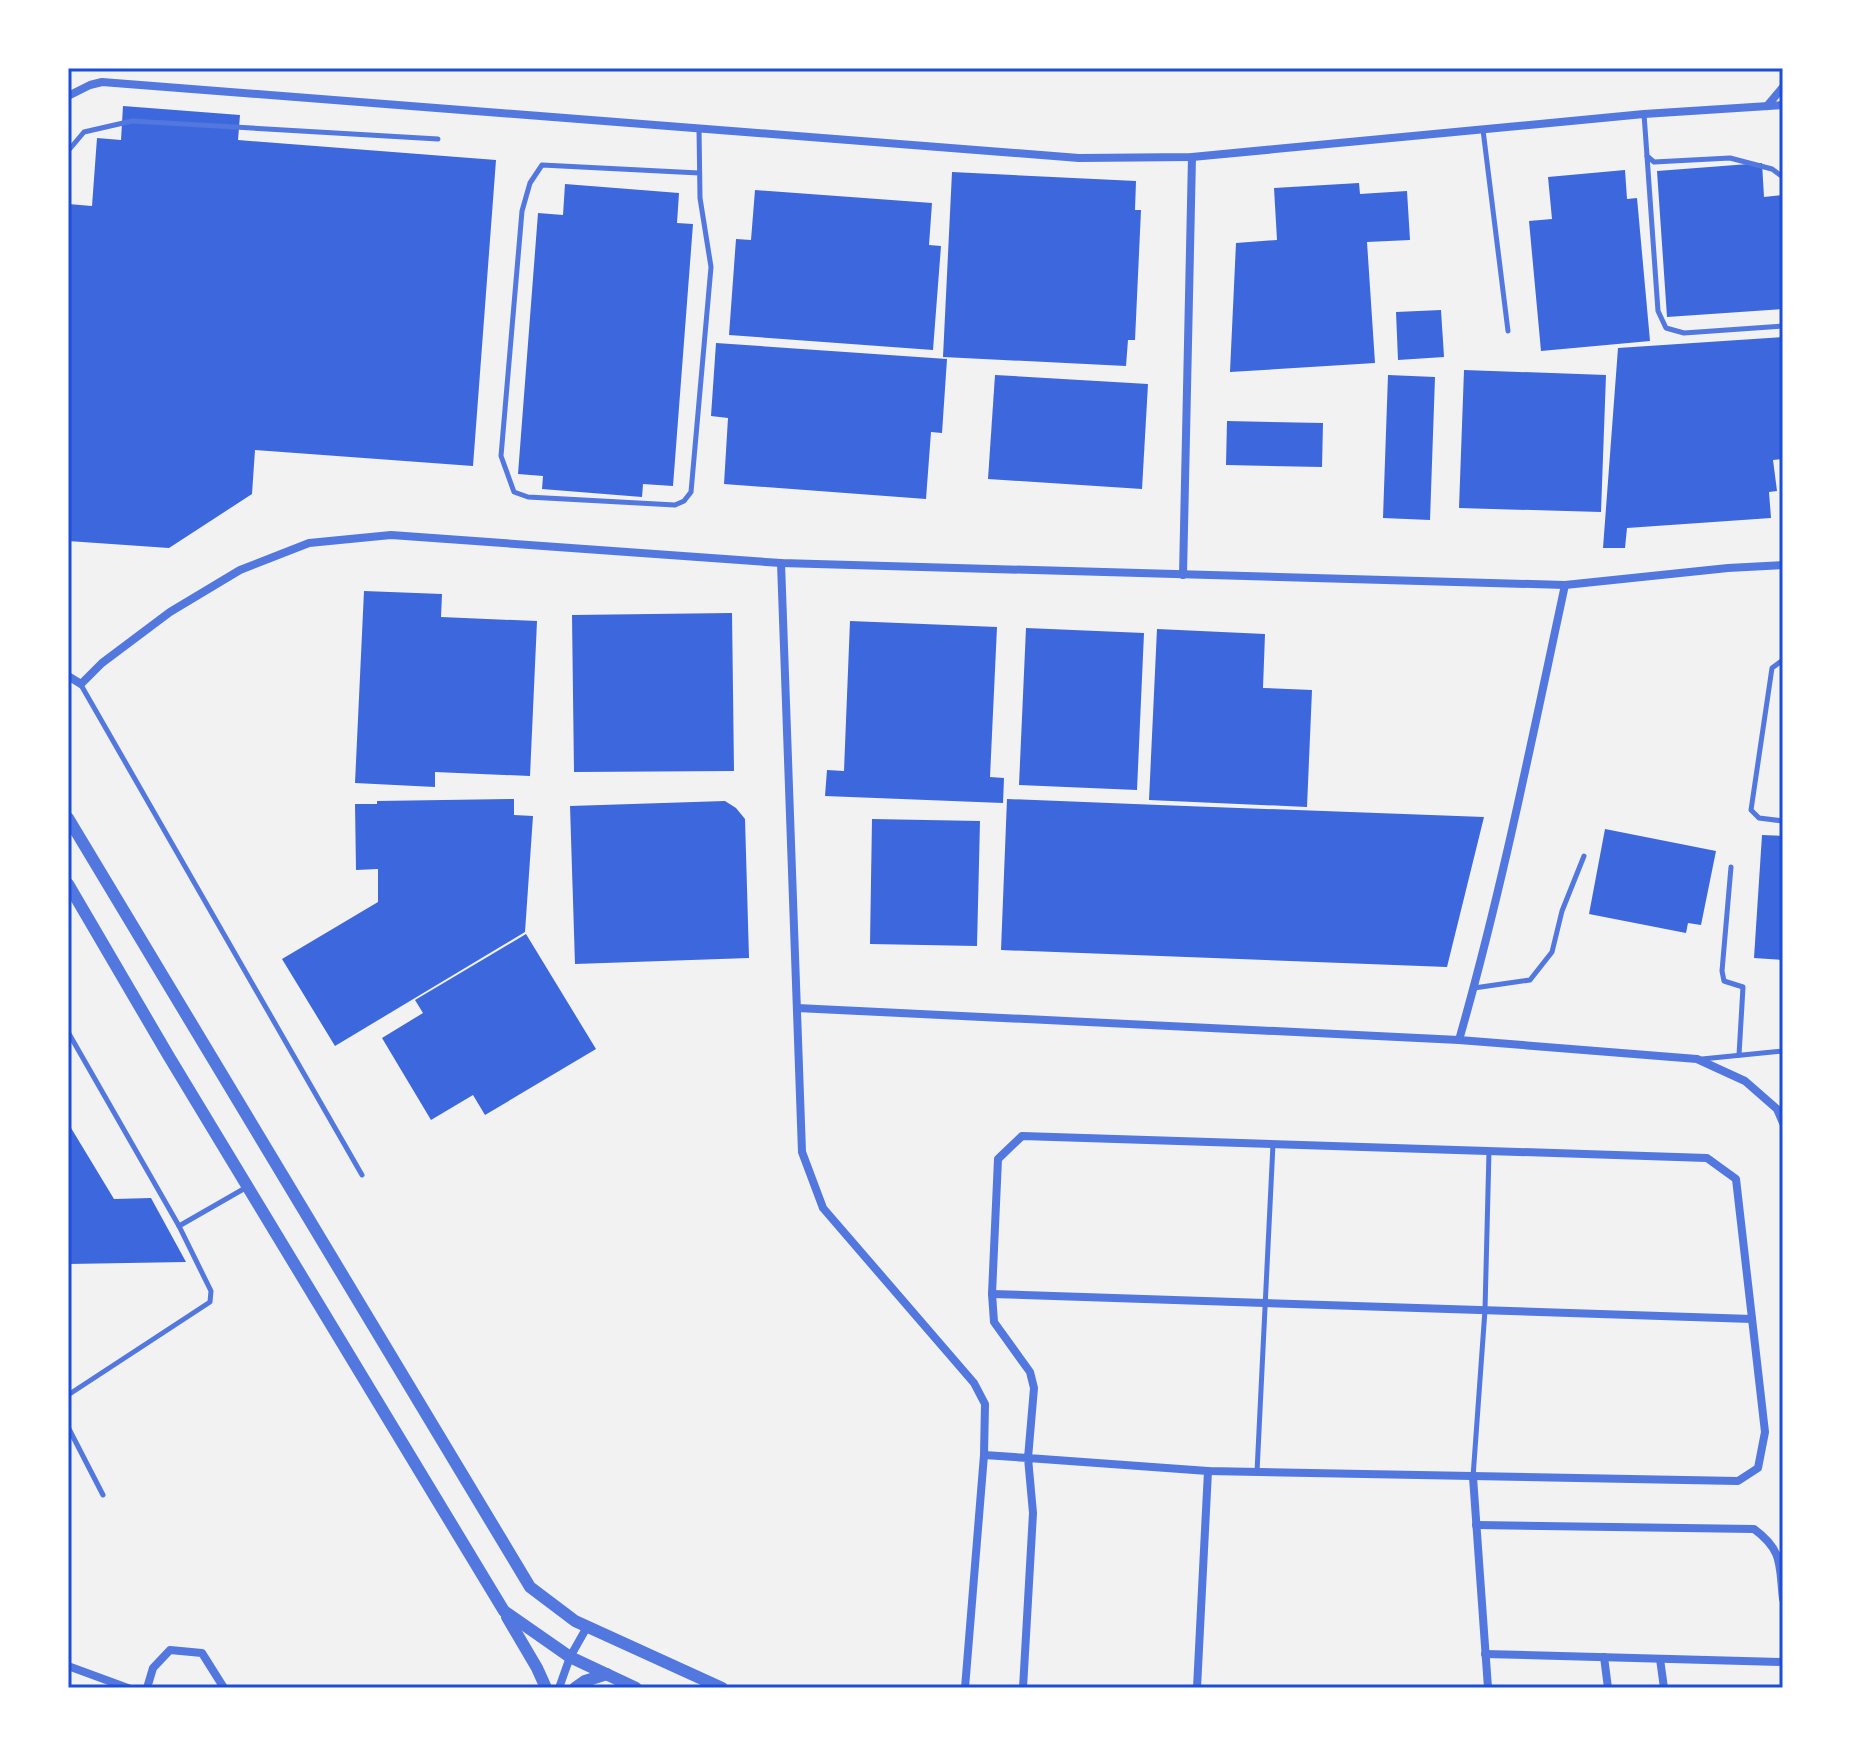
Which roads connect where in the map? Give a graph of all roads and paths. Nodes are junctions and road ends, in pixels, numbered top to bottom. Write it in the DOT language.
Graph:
graph roads {
  1 [pos="1783,87"];
  2 [pos="68,96"];
  3 [pos="1783,105"];
  4 [pos="1767,106"];
  5 [pos="1644,114"];
  6 [pos="699,128"];
  7 [pos="1483,130"];
  8 [pos="438,139"];
  9 [pos="68,151"];
  10 [pos="1647,156"];
  11 [pos="1192,157"];
  12 [pos="699,173"];
  13 [pos="1783,177"];
  14 [pos="1783,326"];
  15 [pos="1508,331"];
  16 [pos="781,563"];
  17 [pos="1783,565"];
  18 [pos="1183,575"];
  19 [pos="1565,585"];
  20 [pos="1783,660"];
  21 [pos="68,676"];
  22 [pos="81,684"];
  23 [pos="68,818"];
  24 [pos="1783,821"];
  25 [pos="1584,856"];
  26 [pos="1731,867"];
  27 [pos="68,884"];
  28 [pos="1474,988"];
  29 [pos="797,1008"];
  30 [pos="68,1032"];
  31 [pos="1459,1040"];
  32 [pos="1783,1051"];
  33 [pos="1739,1055"];
  34 [pos="1697,1059"];
  35 [pos="1783,1123"];
  36 [pos="1273,1144"];
  37 [pos="1489,1151"];
  38 [pos="362,1175"];
  39 [pos="248,1187"];
  40 [pos="179,1226"];
  41 [pos="992,1294"];
  42 [pos="1265,1304"];
  43 [pos="1485,1310"];
  44 [pos="1752,1319"];
  45 [pos="68,1395"];
  46 [pos="68,1427"];
  47 [pos="984,1455"];
  48 [pos="1028,1458"];
  49 [pos="1208,1471"];
  50 [pos="1257,1472"];
  51 [pos="1473,1477"];
  52 [pos="103,1495"];
  53 [pos="1476,1525"];
  54 [pos="1783,1599"];
  55 [pos="504,1611"];
  56 [pos="587,1627"];
  57 [pos="1485,1654"];
  58 [pos="570,1657"];
  59 [pos="1604,1657"];
  60 [pos="1660,1659"];
  61 [pos="1783,1662"];
  62 [pos="68,1666"];
  63 [pos="607,1674"];
  64 [pos="128,1688"];
  65 [pos="147,1688"];
  66 [pos="224,1688"];
  67 [pos="546,1688"];
  68 [pos="559,1688"];
  69 [pos="575,1688"];
  70 [pos="636,1688"];
  71 [pos="722,1688"];
  72 [pos="965,1688"];
  73 [pos="1023,1688"];
  74 [pos="1197,1688"];
  75 [pos="1488,1688"];
  76 [pos="1608,1688"];
  77 [pos="1664,1688"];
  1 -- 4 [label="street"];
  2 -- 6 [label="street"];
  3 -- 4 [label="street"];
  4 -- 5 [label="street"];
  5 -- 7 [label="street"];
  5 -- 10 [label="lane"];
  6 -- 11 [label="street"];
  6 -- 12 [label="lane"];
  7 -- 11 [label="street"];
  7 -- 15 [label="lane"];
  8 -- 9 [label="lane"];
  10 -- 13 [label="lane"];
  10 -- 14 [label="lane"];
  11 -- 18 [label="street"];
  12 -- 12 [label="lane"];
  16 -- 18 [label="street"];
  16 -- 22 [label="street"];
  16 -- 29 [label="street"];
  17 -- 19 [label="street"];
  18 -- 19 [label="street"];
  19 -- 28 [label="street"];
  20 -- 24 [label="lane"];
  21 -- 22 [label="street"];
  22 -- 38 [label="lane"];
  23 -- 56 [label="street"];
  25 -- 28 [label="lane"];
  26 -- 33 [label="lane"];
  27 -- 39 [label="street"];
  28 -- 31 [label="street"];
  29 -- 31 [label="street"];
  29 -- 47 [label="street"];
  30 -- 40 [label="lane"];
  31 -- 34 [label="street"];
  32 -- 33 [label="lane"];
  33 -- 34 [label="lane"];
  34 -- 35 [label="street"];
  36 -- 37 [label="street"];
  36 -- 41 [label="street"];
  36 -- 42 [label="lane"];
  37 -- 43 [label="lane"];
  37 -- 44 [label="street"];
  39 -- 40 [label="lane"];
  39 -- 55 [label="street"];
  40 -- 45 [label="lane"];
  41 -- 42 [label="street"];
  41 -- 48 [label="street"];
  42 -- 43 [label="street"];
  42 -- 50 [label="lane"];
  43 -- 44 [label="street"];
  43 -- 51 [label="lane"];
  44 -- 51 [label="street"];
  46 -- 52 [label="lane"];
  47 -- 48 [label="street"];
  47 -- 72 [label="street"];
  48 -- 49 [label="street"];
  48 -- 73 [label="street"];
  49 -- 50 [label="street"];
  49 -- 74 [label="street"];
  50 -- 51 [label="street"];
  51 -- 53 [label="street"];
  53 -- 54 [label="street"];
  53 -- 57 [label="street"];
  55 -- 58 [label="street"];
  55 -- 67 [label="street"];
  56 -- 58 [label="street"];
  56 -- 71 [label="street"];
  57 -- 59 [label="street"];
  57 -- 75 [label="street"];
  58 -- 63 [label="street"];
  58 -- 68 [label="street"];
  59 -- 60 [label="street"];
  59 -- 76 [label="street"];
  60 -- 61 [label="street"];
  60 -- 77 [label="street"];
  62 -- 64 [label="street"];
  63 -- 69 [label="street"];
  63 -- 70 [label="street"];
  65 -- 66 [label="street"];
}
